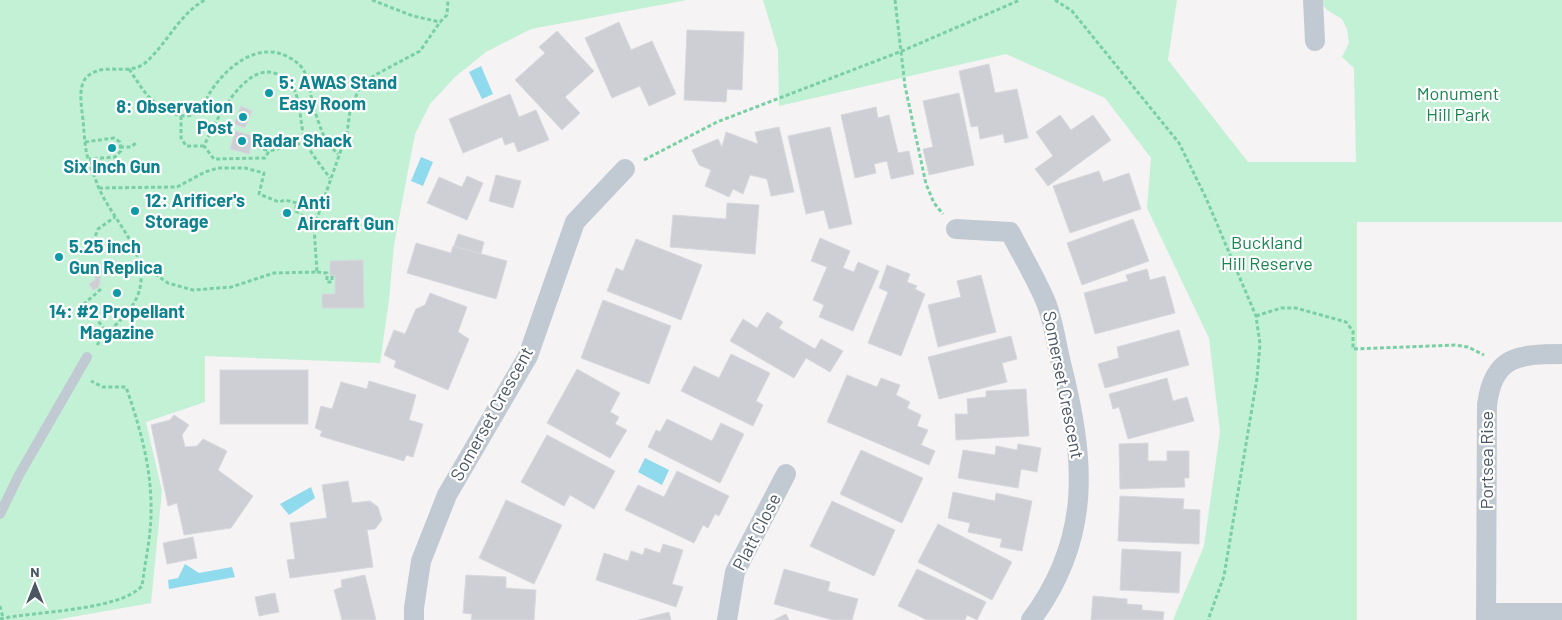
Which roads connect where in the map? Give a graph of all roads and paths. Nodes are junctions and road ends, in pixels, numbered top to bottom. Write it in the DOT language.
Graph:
graph roads {
  1 [pos="205,0"];
  2 [pos="372,0"];
  3 [pos="448,0"];
  4 [pos="895,0"];
  5 [pos="1020,0"];
  6 [pos="1055,0"];
  7 [pos="1314,0"];
  8 [pos="440,22"];
  9 [pos="1314,41"];
  10 [pos="902,51"];
  11 [pos="129,69"];
  12 [pos="181,116"];
  13 [pos="85,142"];
  14 [pos="306,142"];
  15 [pos="136,143"];
  16 [pos="251,145"];
  17 [pos="204,146"];
  18 [pos="120,147"];
  19 [pos="269,151"];
  20 [pos="338,154"];
  21 [pos="89,159"];
  22 [pos="625,169"];
  23 [pos="330,178"];
  24 [pos="99,188"];
  25 [pos="115,217"];
  26 [pos="314,227"];
  27 [pos="956,229"];
  28 [pos="93,242"];
  29 [pos="139,263"];
  30 [pos="317,272"];
  31 [pos="332,276"];
  32 [pos="101,289"];
  33 [pos="1256,316"];
  34 [pos="108,333"];
  35 [pos="1562,354"];
  36 [pos="87,357"];
  37 [pos="1500,368"];
  38 [pos="77,373"];
  39 [pos="786,474"];
  40 [pos="0,514"];
  41 [pos="0,606"];
  42 [pos="1562,613"];
  43 [pos="1486,616"];
  44 [pos="2,618"];
  45 [pos="414,620"];
  46 [pos="727,620"];
  47 [pos="1031,620"];
  48 [pos="1208,620"];
  1 -- 11 [label="path"];
  2 -- 8 [label="path"];
  3 -- 8 [label="path"];
  4 -- 10 [label="path"];
  5 -- 10 [label="path"];
  6 -- 33 [label="path"];
  7 -- 9 [label="street"];
  8 -- 20 [label="path"];
  10 -- 22 [label="path"];
  10 -- 27 [label="path"];
  11 -- 12 [label="path"];
  11 -- 13 [label="path"];
  12 -- 17 [label="path"];
  12 -- 20 [label="path"];
  13 -- 18 [label="path"];
  13 -- 21 [label="path"];
  14 -- 17 [label="path"];
  14 -- 19 [label="path"];
  14 -- 23 [label="path"];
  15 -- 18 [label="path"];
  16 -- 19 [label="path"];
  17 -- 19 [label="path"];
  18 -- 21 [label="path"];
  20 -- 23 [label="path"];
  21 -- 24 [label="path"];
  22 -- 45 [label="street, Somerset Crescent"];
  23 -- 26 [label="path"];
  24 -- 25 [label="path"];
  24 -- 26 [label="path"];
  25 -- 28 [label="path"];
  25 -- 29 [label="path"];
  26 -- 30 [label="path"];
  27 -- 47 [label="street, Somerset Crescent"];
  29 -- 30 [label="path"];
  29 -- 34 [label="path"];
  30 -- 31 [label="path"];
  32 -- 34 [label="path"];
  33 -- 37 [label="path"];
  33 -- 48 [label="path"];
  34 -- 36 [label="path"];
  35 -- 37 [label="street"];
  36 -- 38 [label="lane"];
  37 -- 43 [label="street, Portsea Rise"];
  38 -- 40 [label="lane"];
  38 -- 44 [label="path"];
  39 -- 46 [label="street, Platt Close"];
  41 -- 44 [label="path"];
  42 -- 43 [label="street"];
}
